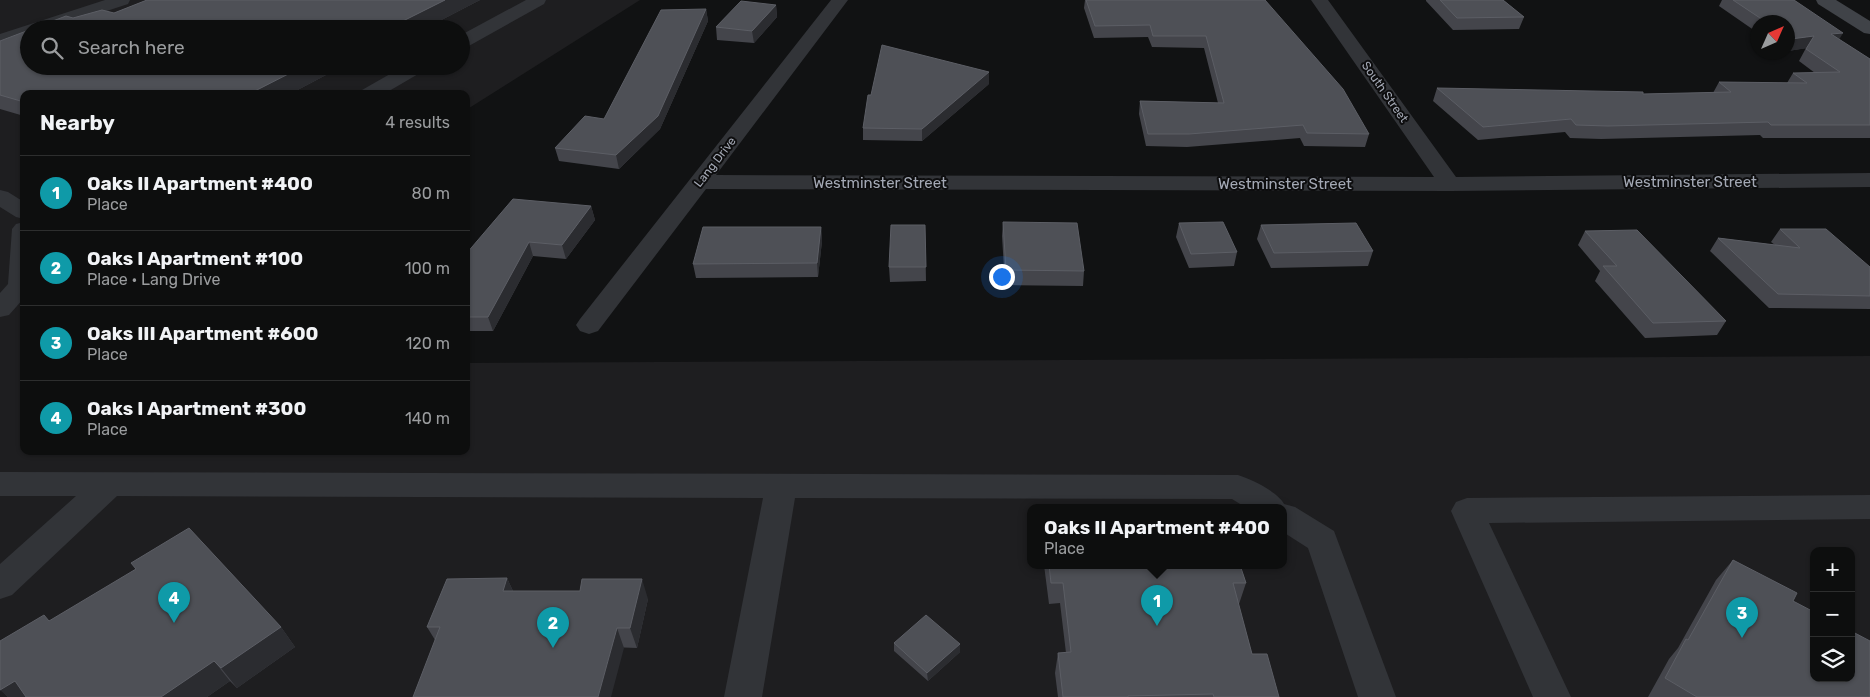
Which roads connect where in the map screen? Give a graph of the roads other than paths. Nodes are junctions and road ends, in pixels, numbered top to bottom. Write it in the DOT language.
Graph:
graph roads {
  1 [pos="122,0"];
  2 [pos="538,0"];
  3 [pos="840,0"];
  4 [pos="1319,0"];
  5 [pos="1824,0"];
  6 [pos="61,20"];
  7 [pos="1870,29"];
  8 [pos="20,33"];
  9 [pos="470,37"];
  10 [pos="0,40"];
  11 [pos="402,75"];
  12 [pos="376,90"];
  13 [pos="1870,180"];
  14 [pos="700,182"];
  15 [pos="1450,184"];
  16 [pos="0,197"];
  17 [pos="20,210"];
  18 [pos="20,286"];
  19 [pos="0,309"];
  20 [pos="589,325"];
  21 [pos="0,484"];
  22 [pos="109,485"];
  23 [pos="781,486"];
  24 [pos="1265,504"];
  25 [pos="1870,507"];
  26 [pos="1287,518"];
  27 [pos="0,585"];
  28 [pos="743,697"];
  29 [pos="1377,697"];
  30 [pos="1552,697"];
  1 -- 6 [label="street"];
  2 -- 9 [label="street"];
  3 -- 14 [label="street, Lang Drive"];
  4 -- 15 [label="street, South Street"];
  5 -- 7 [label="street"];
  8 -- 10 [label="street"];
  11 -- 12 [label="street"];
  13 -- 15 [label="street, Westminster Street"];
  14 -- 15 [label="street, Westminster Street"];
  14 -- 20 [label="street, Lang Drive"];
  16 -- 17 [label="street"];
  18 -- 19 [label="street"];
  21 -- 22 [label="street"];
  22 -- 23 [label="street"];
  22 -- 27 [label="street"];
  23 -- 24 [label="street"];
  23 -- 28 [label="street"];
  25 -- 30 [label="street"];
  26 -- 29 [label="street"];
}
